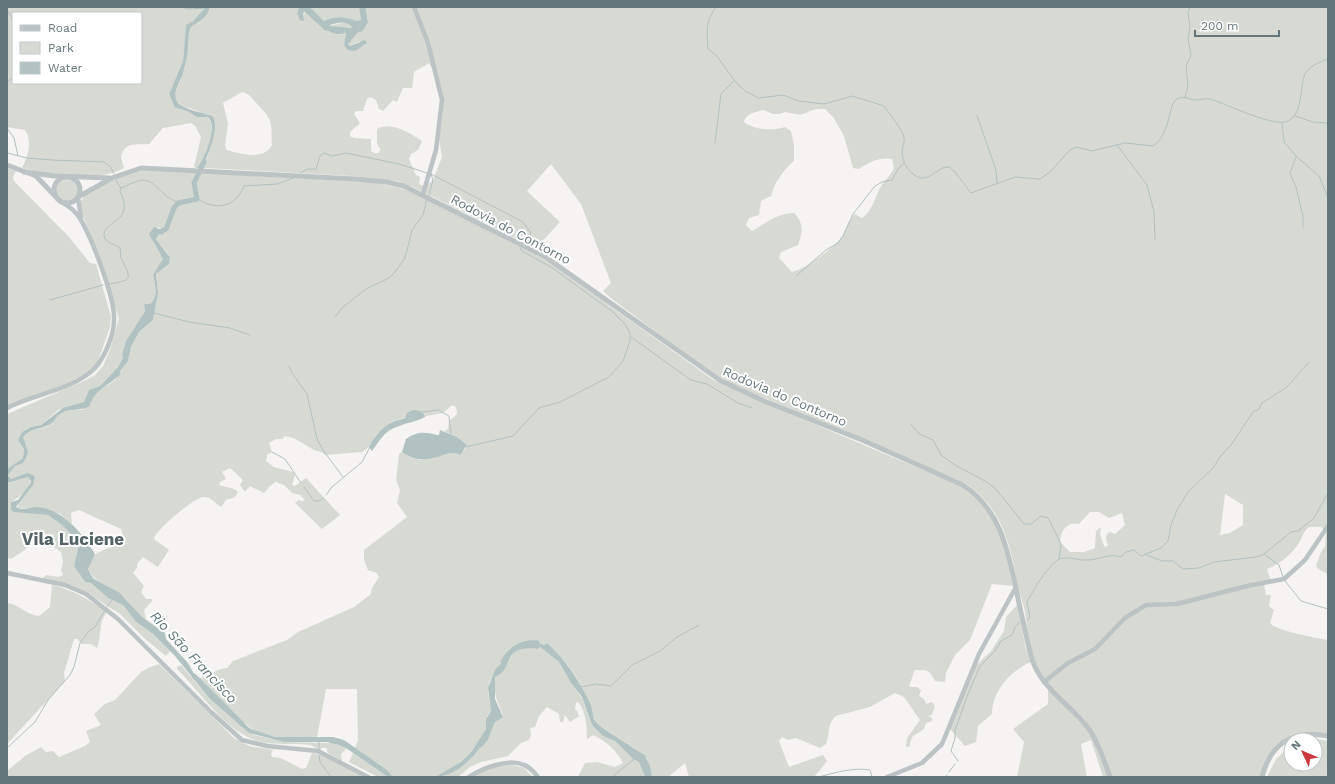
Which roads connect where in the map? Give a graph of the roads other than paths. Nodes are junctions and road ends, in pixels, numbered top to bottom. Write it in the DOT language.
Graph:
graph roads {
  1 [pos="414,7"];
  2 [pos="7,165"];
  3 [pos="24,172"];
  4 [pos="68,178"];
  5 [pos="112,178"];
  6 [pos="424,194"];
  7 [pos="78,197"];
  8 [pos="62,202"];
  9 [pos="81,219"];
  10 [pos="7,408"];
  11 [pos="1328,526"];
  12 [pos="7,573"];
  13 [pos="1016,587"];
  14 [pos="1044,682"];
  15 [pos="1328,736"];
  16 [pos="368,777"];
  17 [pos="470,777"];
  18 [pos="538,777"];
  19 [pos="887,777"];
  20 [pos="1110,777"];
  21 [pos="1262,777"];
  1 -- 6 [label="main road"];
  2 -- 3 [label="main road"];
  3 -- 4 [label="main road"];
  3 -- 8 [label="main road"];
  4 -- 5 [label="main road"];
  4 -- 7 [label="main road"];
  4 -- 8 [label="main road"];
  5 -- 6 [label="main road, Rodovia do Contorno"];
  5 -- 7 [label="main road"];
  6 -- 13 [label="main road, Rodovia do Contorno"];
  7 -- 8 [label="main road"];
  7 -- 9 [label="main road"];
  8 -- 9 [label="main road"];
  9 -- 10 [label="main road"];
  11 -- 14 [label="main road"];
  12 -- 16 [label="main road"];
  13 -- 14 [label="main road, Rodovia do Contorno"];
  13 -- 19 [label="main road"];
  14 -- 20 [label="main road, Rodovia do Contorno"];
  15 -- 21 [label="main road"];
  17 -- 18 [label="main road"];
}
